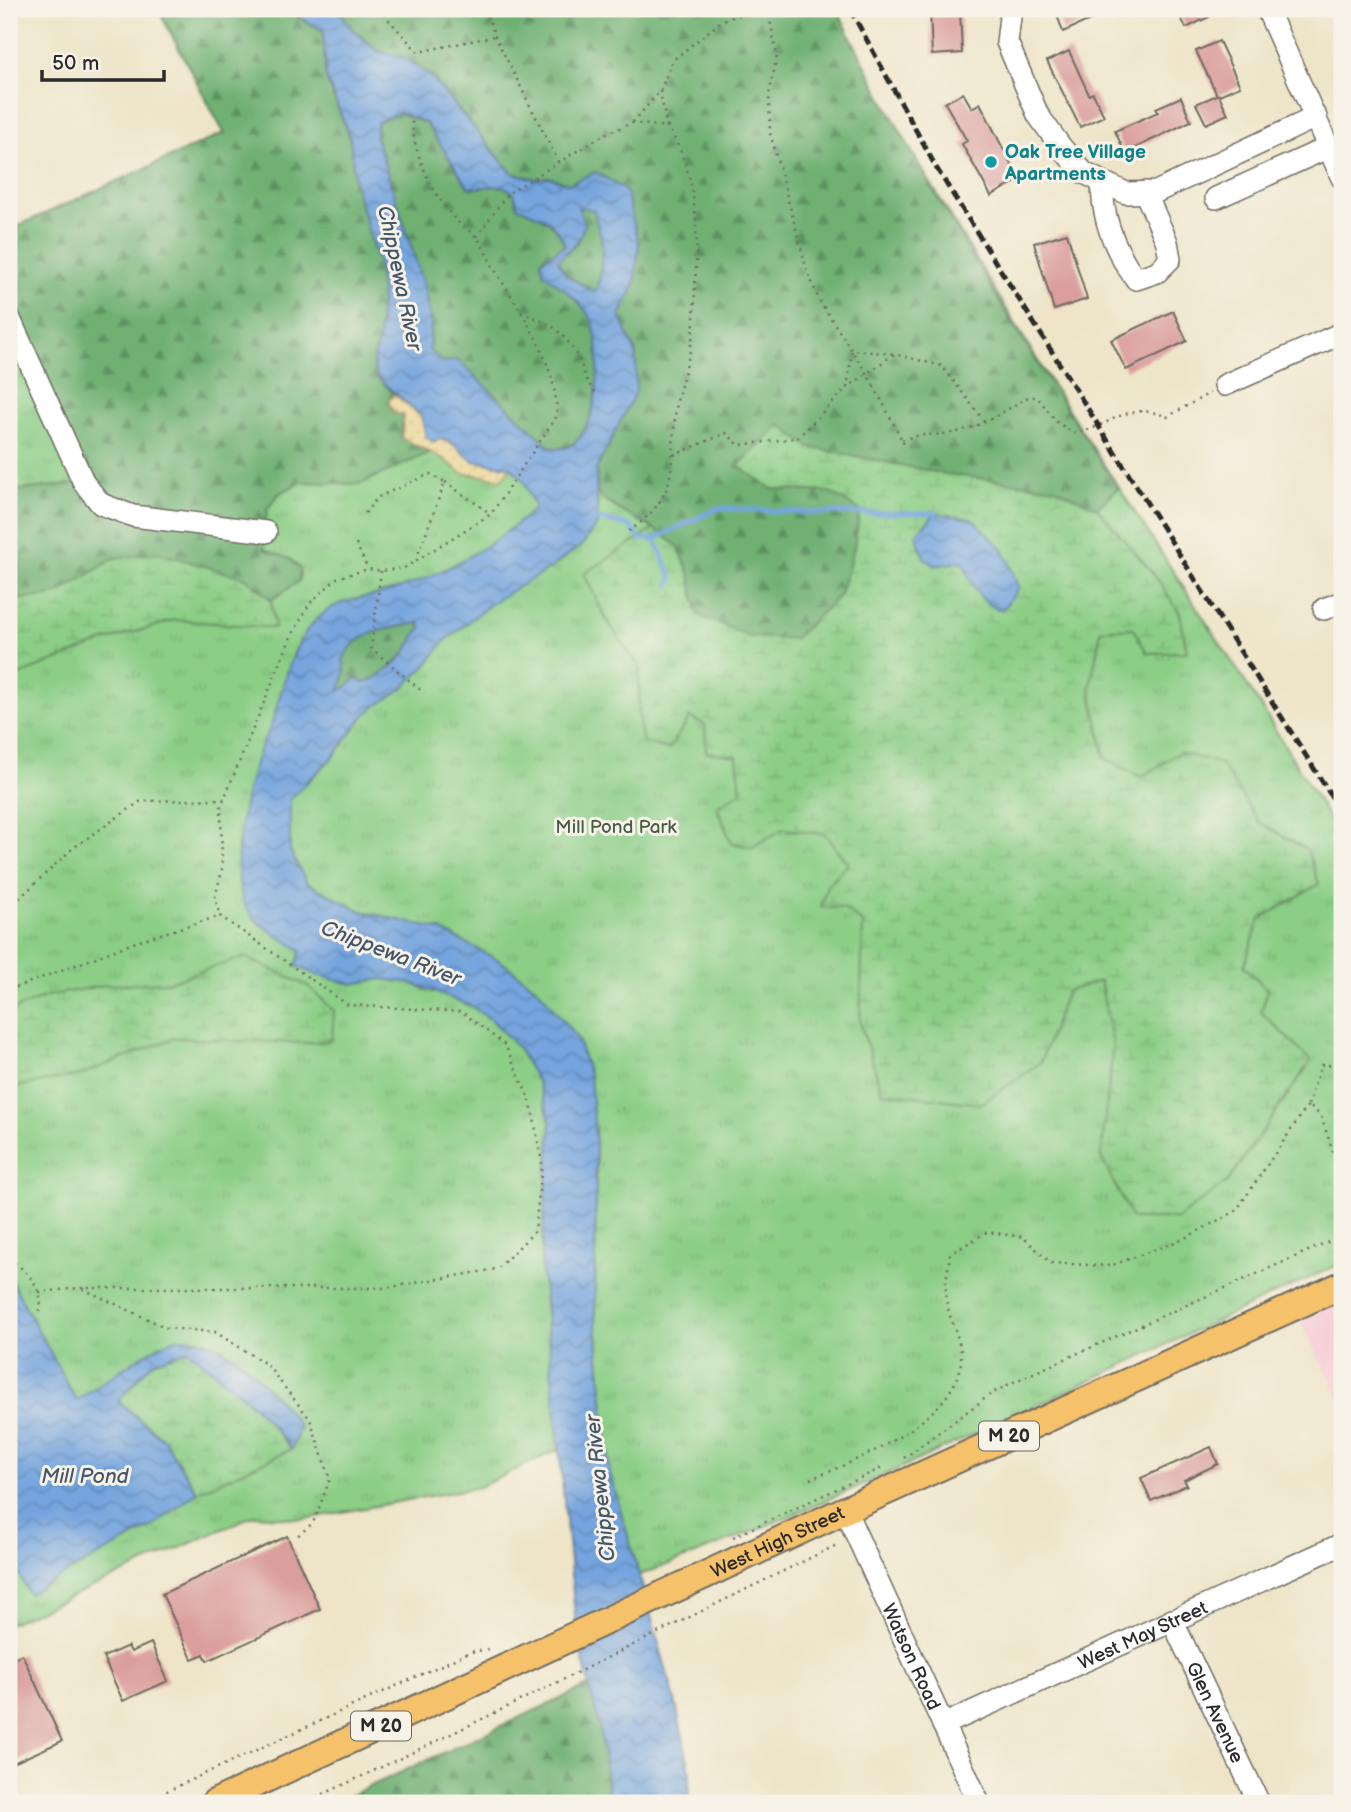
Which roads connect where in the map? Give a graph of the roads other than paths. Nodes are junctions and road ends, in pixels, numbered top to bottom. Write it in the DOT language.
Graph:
graph roads {
  1 [pos="1011,9"];
  2 [pos="1267,9"];
  3 [pos="1316,117"];
  4 [pos="1329,147"];
  5 [pos="1342,178"];
  6 [pos="1102,182"];
  7 [pos="1145,192"];
  8 [pos="1216,198"];
  9 [pos="9,317"];
  10 [pos="1342,333"];
  11 [pos="1225,385"];
  12 [pos="266,532"];
  13 [pos="1342,1284"];
  14 [pos="845,1510"];
  15 [pos="1342,1544"];
  16 [pos="1172,1620"];
  17 [pos="943,1725"];
  18 [pos="215,1803"];
  19 [pos="979,1803"];
  20 [pos="1259,1803"];
  1 -- 6 [label="street"];
  2 -- 3 [label="street"];
  3 -- 4 [label="street"];
  3 -- 7 [label="street"];
  4 -- 5 [label="street"];
  4 -- 8 [label="street"];
  6 -- 7 [label="street"];
  6 -- 7 [label="street"];
  9 -- 12 [label="street"];
  10 -- 11 [label="street"];
  13 -- 14 [label="main road, West High Street / M 20"];
  14 -- 17 [label="street, Watson Road"];
  14 -- 18 [label="main road, West High Street / M 20"];
  15 -- 16 [label="street, West May Street"];
  16 -- 17 [label="street, West May Street"];
  16 -- 20 [label="street, Glen Avenue"];
  17 -- 19 [label="street, Watson Road"];
}
